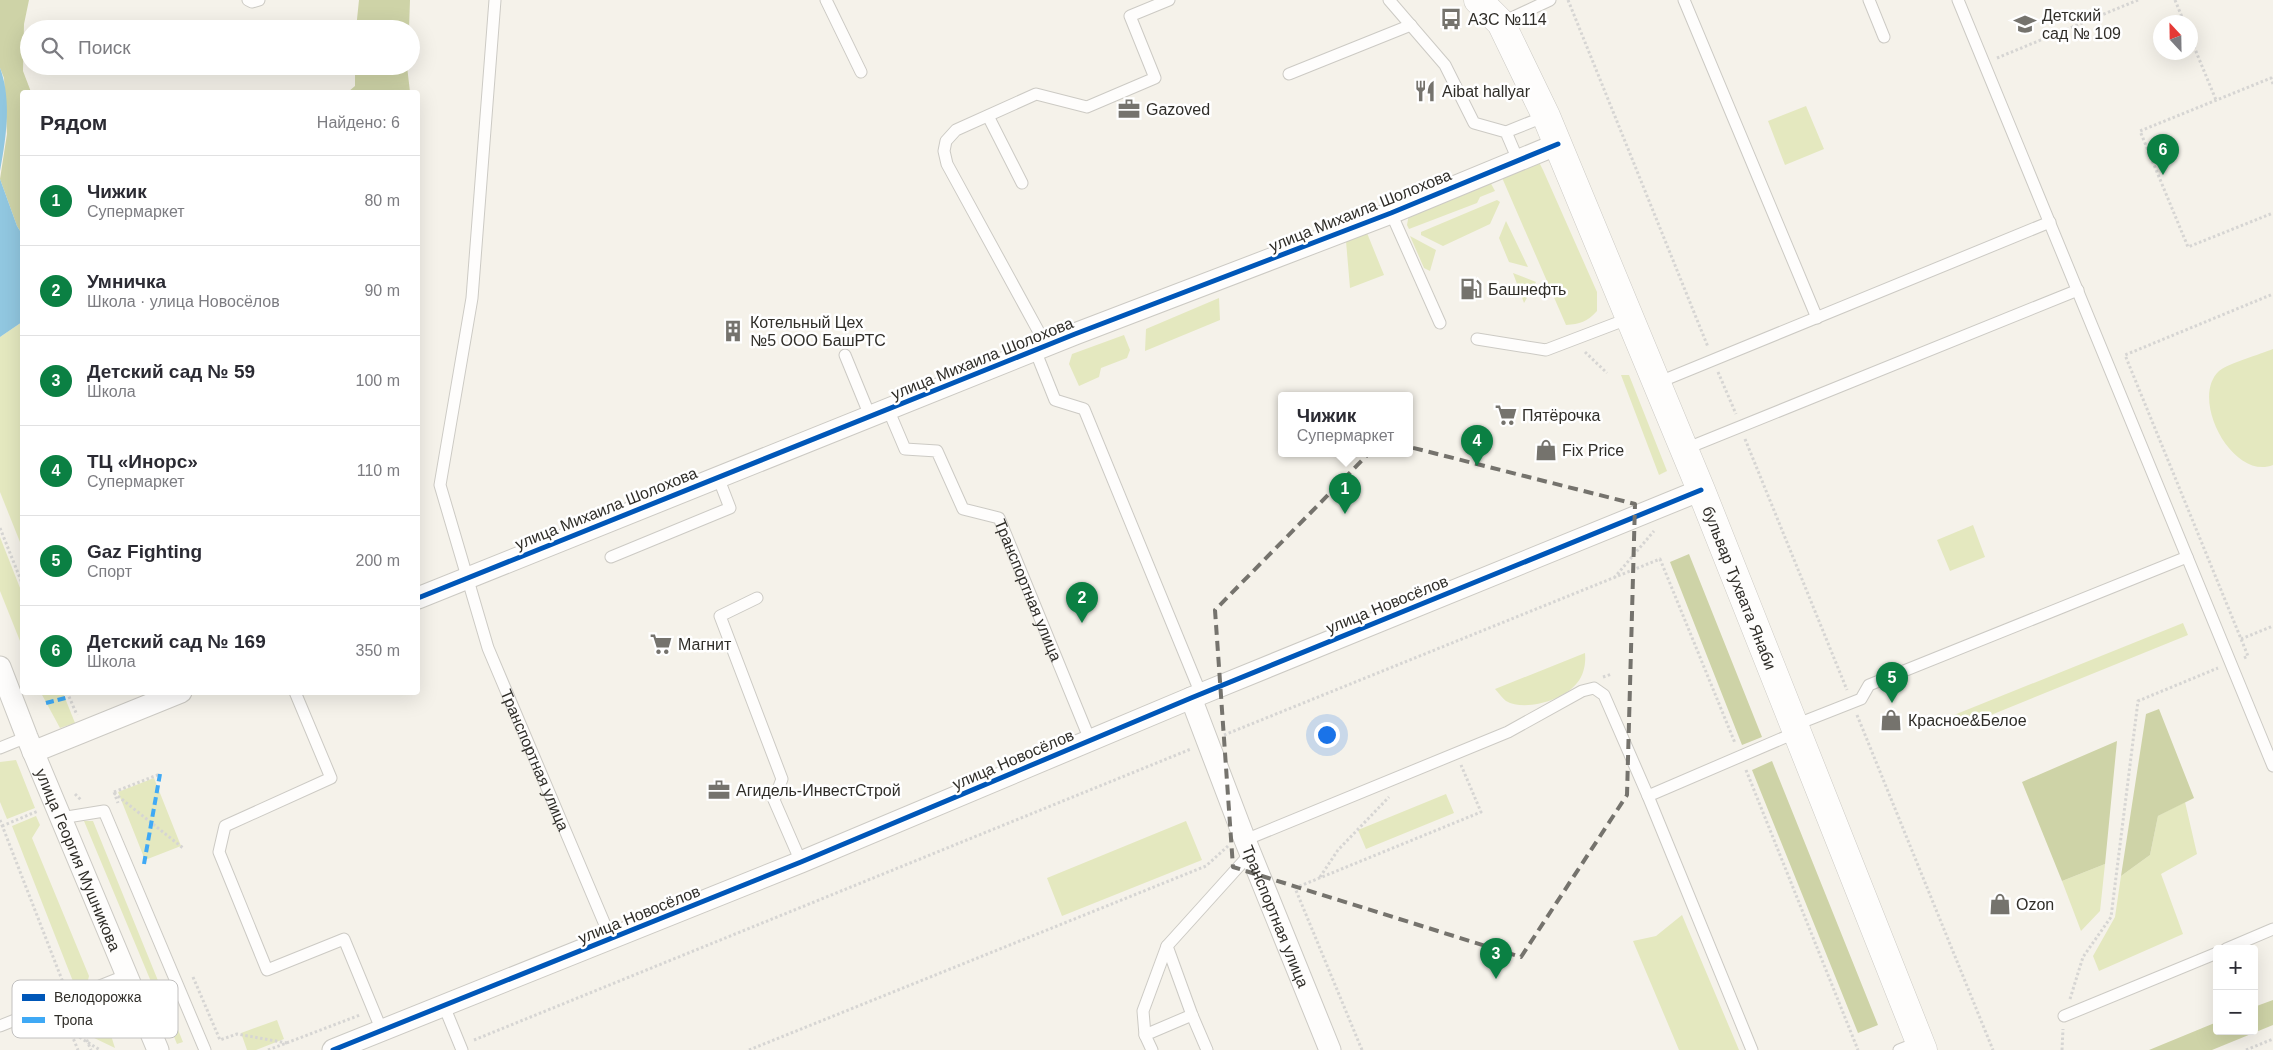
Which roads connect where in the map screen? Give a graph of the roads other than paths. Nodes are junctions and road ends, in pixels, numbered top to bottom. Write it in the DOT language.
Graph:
graph roads {
  1 [pos="248,0"];
  2 [pos="259,0"];
  3 [pos="495,0"];
  4 [pos="826,0"];
  5 [pos="1170,0"];
  6 [pos="1390,0"];
  7 [pos="1478,0"];
  8 [pos="1550,0"];
  9 [pos="1684,0"];
  10 [pos="1869,0"];
  11 [pos="1958,0"];
  12 [pos="1501,23"];
  13 [pos="1411,25"];
  14 [pos="1884,37"];
  15 [pos="861,72"];
  16 [pos="1289,74"];
  17 [pos="988,116"];
  18 [pos="1546,116"];
  19 [pos="1506,132"];
  20 [pos="1558,144"];
  21 [pos="1518,160"];
  22 [pos="1022,183"];
  23 [pos="1391,213"];
  24 [pos="2050,222"];
  25 [pos="2078,290"];
  26 [pos="1630,318"];
  27 [pos="1818,318"];
  28 [pos="1440,322"];
  29 [pos="1477,339"];
  30 [pos="1041,348"];
  31 [pos="845,354"];
  32 [pos="1657,383"];
  33 [pos="879,412"];
  34 [pos="1684,449"];
  35 [pos="718,477"];
  36 [pos="1702,490"];
  37 [pos="2187,557"];
  38 [pos="611,558"];
  39 [pos="469,577"];
  40 [pos="420,597"];
  41 [pos="757,598"];
  42 [pos="0,667"];
  43 [pos="172,695"];
  44 [pos="296,695"];
  45 [pos="1196,696"];
  46 [pos="1796,728"];
  47 [pos="1090,740"];
  48 [pos="30,745"];
  49 [pos="0,748"];
  50 [pos="2273,766"];
  51 [pos="1648,796"];
  52 [pos="61,818"];
  53 [pos="1246,842"];
  54 [pos="801,862"];
  55 [pos="2273,929"];
  56 [pos="611,939"];
  57 [pos="2235,945"];
  58 [pos="1167,946"];
  59 [pos="2213,955"];
  60 [pos="127,975"];
  61 [pos="115,980"];
  62 [pos="129,980"];
  63 [pos="175,980"];
  64 [pos="178,986"];
  65 [pos="444,1006"];
  66 [pos="1192,1015"];
  67 [pos="2064,1016"];
  68 [pos="12,1021"];
  69 [pos="0,1026"];
  70 [pos="382,1030"];
  71 [pos="1145,1035"];
  72 [pos="153,1038"];
  73 [pos="1914,1047"];
  74 [pos="461,1048"];
  75 [pos="158,1050"];
  76 [pos="205,1050"];
  77 [pos="333,1050"];
  78 [pos="1152,1050"];
  79 [pos="1206,1050"];
  80 [pos="1330,1050"];
  81 [pos="1752,1050"];
  1 -- 2 [label="lane"];
  3 -- 39 [label="lane, Транспортная улица"];
  4 -- 15 [label="lane"];
  5 -- 17 [label="lane"];
  6 -- 13 [label="lane"];
  7 -- 12 [label="main road, бульвар Тухвата Янаби"];
  8 -- 12 [label="lane"];
  9 -- 27 [label="lane"];
  10 -- 14 [label="lane"];
  11 -- 24 [label="lane"];
  12 -- 18 [label="main road, бульвар Тухвата Янаби"];
  13 -- 16 [label="lane"];
  13 -- 19 [label="lane"];
  17 -- 22 [label="lane"];
  17 -- 30 [label="lane"];
  18 -- 19 [label="lane"];
  18 -- 20 [label="main road, бульвар Тухвата Янаби"];
  19 -- 21 [label="lane"];
  20 -- 21 [label="street, улица Михаила Шолохова"];
  20 -- 26 [label="main road, бульвар Тухвата Янаби"];
  21 -- 23 [label="street, улица Михаила Шолохова"];
  23 -- 28 [label="lane"];
  23 -- 30 [label="street, улица Михаила Шолохова"];
  24 -- 25 [label="lane"];
  24 -- 27 [label="lane"];
  25 -- 34 [label="lane"];
  25 -- 37 [label="lane"];
  26 -- 29 [label="lane"];
  26 -- 32 [label="main road, бульвар Тухвата Янаби"];
  27 -- 32 [label="lane"];
  30 -- 33 [label="street, улица Михаила Шолохова"];
  30 -- 45 [label="lane"];
  31 -- 33 [label="lane"];
  32 -- 34 [label="main road, бульвар Тухвата Янаби"];
  33 -- 35 [label="street, улица Михаила Шолохова"];
  33 -- 47 [label="lane, Транспортная улица"];
  34 -- 36 [label="main road, бульвар Тухвата Янаби"];
  35 -- 38 [label="lane"];
  35 -- 39 [label="street, улица Михаила Шолохова"];
  36 -- 45 [label="street, улица Новосёлов"];
  36 -- 46 [label="main road, бульвар Тухвата Янаби"];
  37 -- 46 [label="lane"];
  37 -- 50 [label="lane"];
  39 -- 40 [label="street, улица Михаила Шолохова"];
  39 -- 56 [label="lane, Транспортная улица"];
  41 -- 54 [label="lane"];
  42 -- 48 [label="street, улица Георгия Мушникова"];
  43 -- 48 [label="street"];
  44 -- 70 [label="lane"];
  45 -- 47 [label="street, улица Новосёлов"];
  45 -- 53 [label="street, Транспортная улица"];
  46 -- 51 [label="lane"];
  46 -- 73 [label="main road, бульвар Тухвата Янаби"];
  47 -- 54 [label="street, улица Новосёлов"];
  48 -- 49 [label="lane"];
  48 -- 52 [label="street, улица Георгия Мушникова"];
  51 -- 53 [label="lane"];
  51 -- 81 [label="lane"];
  52 -- 60 [label="street, улица Георгия Мушникова"];
  52 -- 63 [label="lane"];
  53 -- 58 [label="lane"];
  53 -- 80 [label="street, Транспортная улица"];
  54 -- 56 [label="street, улица Новосёлов"];
  55 -- 57 [label="lane"];
  56 -- 65 [label="street, улица Новосёлов"];
  58 -- 66 [label="lane"];
  58 -- 71 [label="lane"];
  59 -- 67 [label="lane"];
  60 -- 61 [label="lane"];
  60 -- 62 [label="street, улица Георгия Мушникова"];
  64 -- 76 [label="lane"];
  65 -- 70 [label="street, улица Новосёлов"];
  65 -- 74 [label="lane"];
  66 -- 71 [label="lane"];
  66 -- 79 [label="lane"];
  68 -- 69 [label="lane"];
  70 -- 77 [label="street, улица Новосёлов"];
  71 -- 78 [label="lane"];
  72 -- 75 [label="street, улица Георгия Мушникова"];
}
